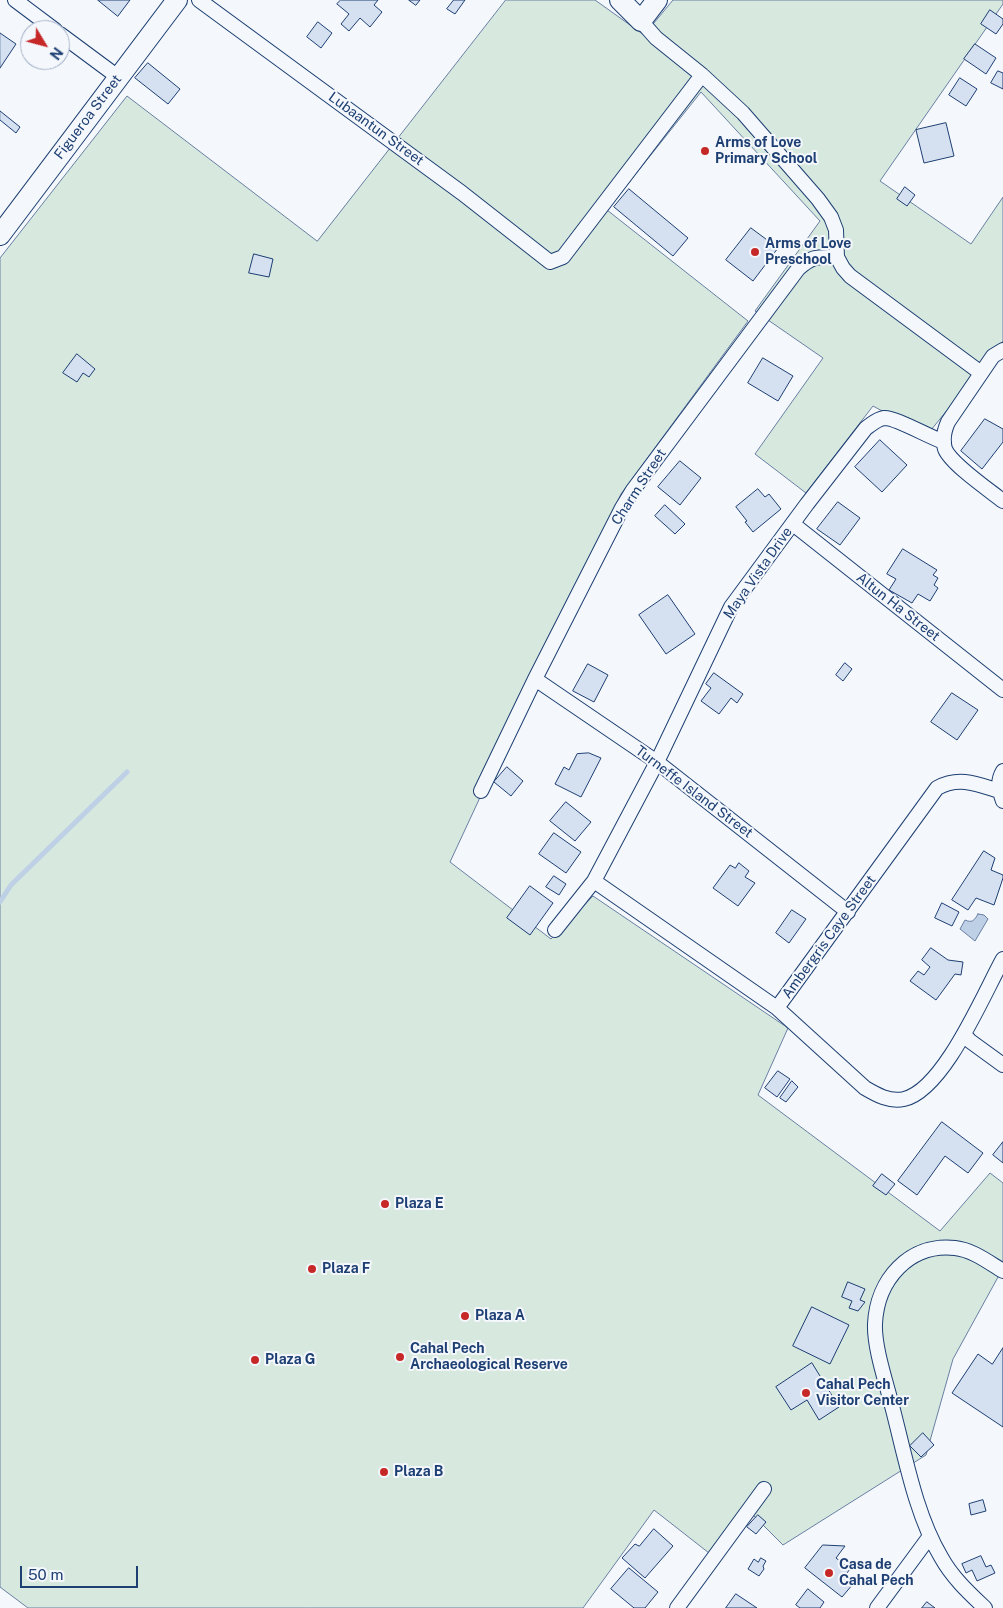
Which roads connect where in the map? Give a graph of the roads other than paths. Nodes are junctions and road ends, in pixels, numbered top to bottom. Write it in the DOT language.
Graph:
graph roads {
  1 [pos="14,0"];
  2 [pos="177,0"];
  3 [pos="199,0"];
  4 [pos="620,0"];
  5 [pos="657,0"];
  6 [pos="41,20"];
  7 [pos="641,21"];
  8 [pos="70,41"];
  9 [pos="702,75"];
  10 [pos="118,77"];
  11 [pos="0,235"];
  12 [pos="837,257"];
  13 [pos="1003,350"];
  14 [pos="981,373"];
  15 [pos="944,442"];
  16 [pos="1003,501"];
  17 [pos="793,524"];
  18 [pos="535,679"];
  19 [pos="1003,690"];
  20 [pos="657,762"];
  21 [pos="1003,771"];
  22 [pos="481,791"];
  23 [pos="1001,796"];
  24 [pos="594,881"];
  25 [pos="848,912"];
  26 [pos="555,930"];
  27 [pos="1003,959"];
  28 [pos="777,1008"];
  29 [pos="964,1034"];
  30 [pos="1003,1066"];
  31 [pos="1003,1271"];
  32 [pos="764,1488"];
  33 [pos="930,1536"];
  34 [pos="677,1608"];
  35 [pos="877,1608"];
  36 [pos="985,1608"];
  1 -- 6 [label="street"];
  2 -- 10 [label="street, Figueroa Street"];
  3 -- 9 [label="street, Lubaantun Street"];
  4 -- 7 [label="street"];
  5 -- 7 [label="street"];
  7 -- 9 [label="street"];
  8 -- 10 [label="street"];
  9 -- 12 [label="street"];
  10 -- 11 [label="street, Figueroa Street"];
  12 -- 14 [label="street"];
  12 -- 18 [label="street, Charm Street"];
  13 -- 14 [label="street"];
  14 -- 15 [label="street"];
  15 -- 16 [label="street"];
  15 -- 17 [label="street, Maya Vista Drive"];
  17 -- 19 [label="street, Altun Ha Street"];
  17 -- 20 [label="street, Maya Vista Drive"];
  18 -- 20 [label="street, Turneffe Island Street"];
  18 -- 22 [label="street, Charm Street"];
  20 -- 24 [label="street, Maya Vista Drive"];
  20 -- 25 [label="street, Turneffe Island Street"];
  21 -- 23 [label="street"];
  23 -- 25 [label="street, Ambergris Caye Street"];
  24 -- 26 [label="street, Maya Vista Drive"];
  24 -- 28 [label="street, Ambergris Caye Street"];
  25 -- 28 [label="street, Ambergris Caye Street"];
  27 -- 29 [label="street"];
  28 -- 29 [label="street"];
  29 -- 30 [label="street"];
  31 -- 33 [label="street"];
  32 -- 34 [label="street"];
  33 -- 35 [label="street"];
  33 -- 36 [label="street"];
}
